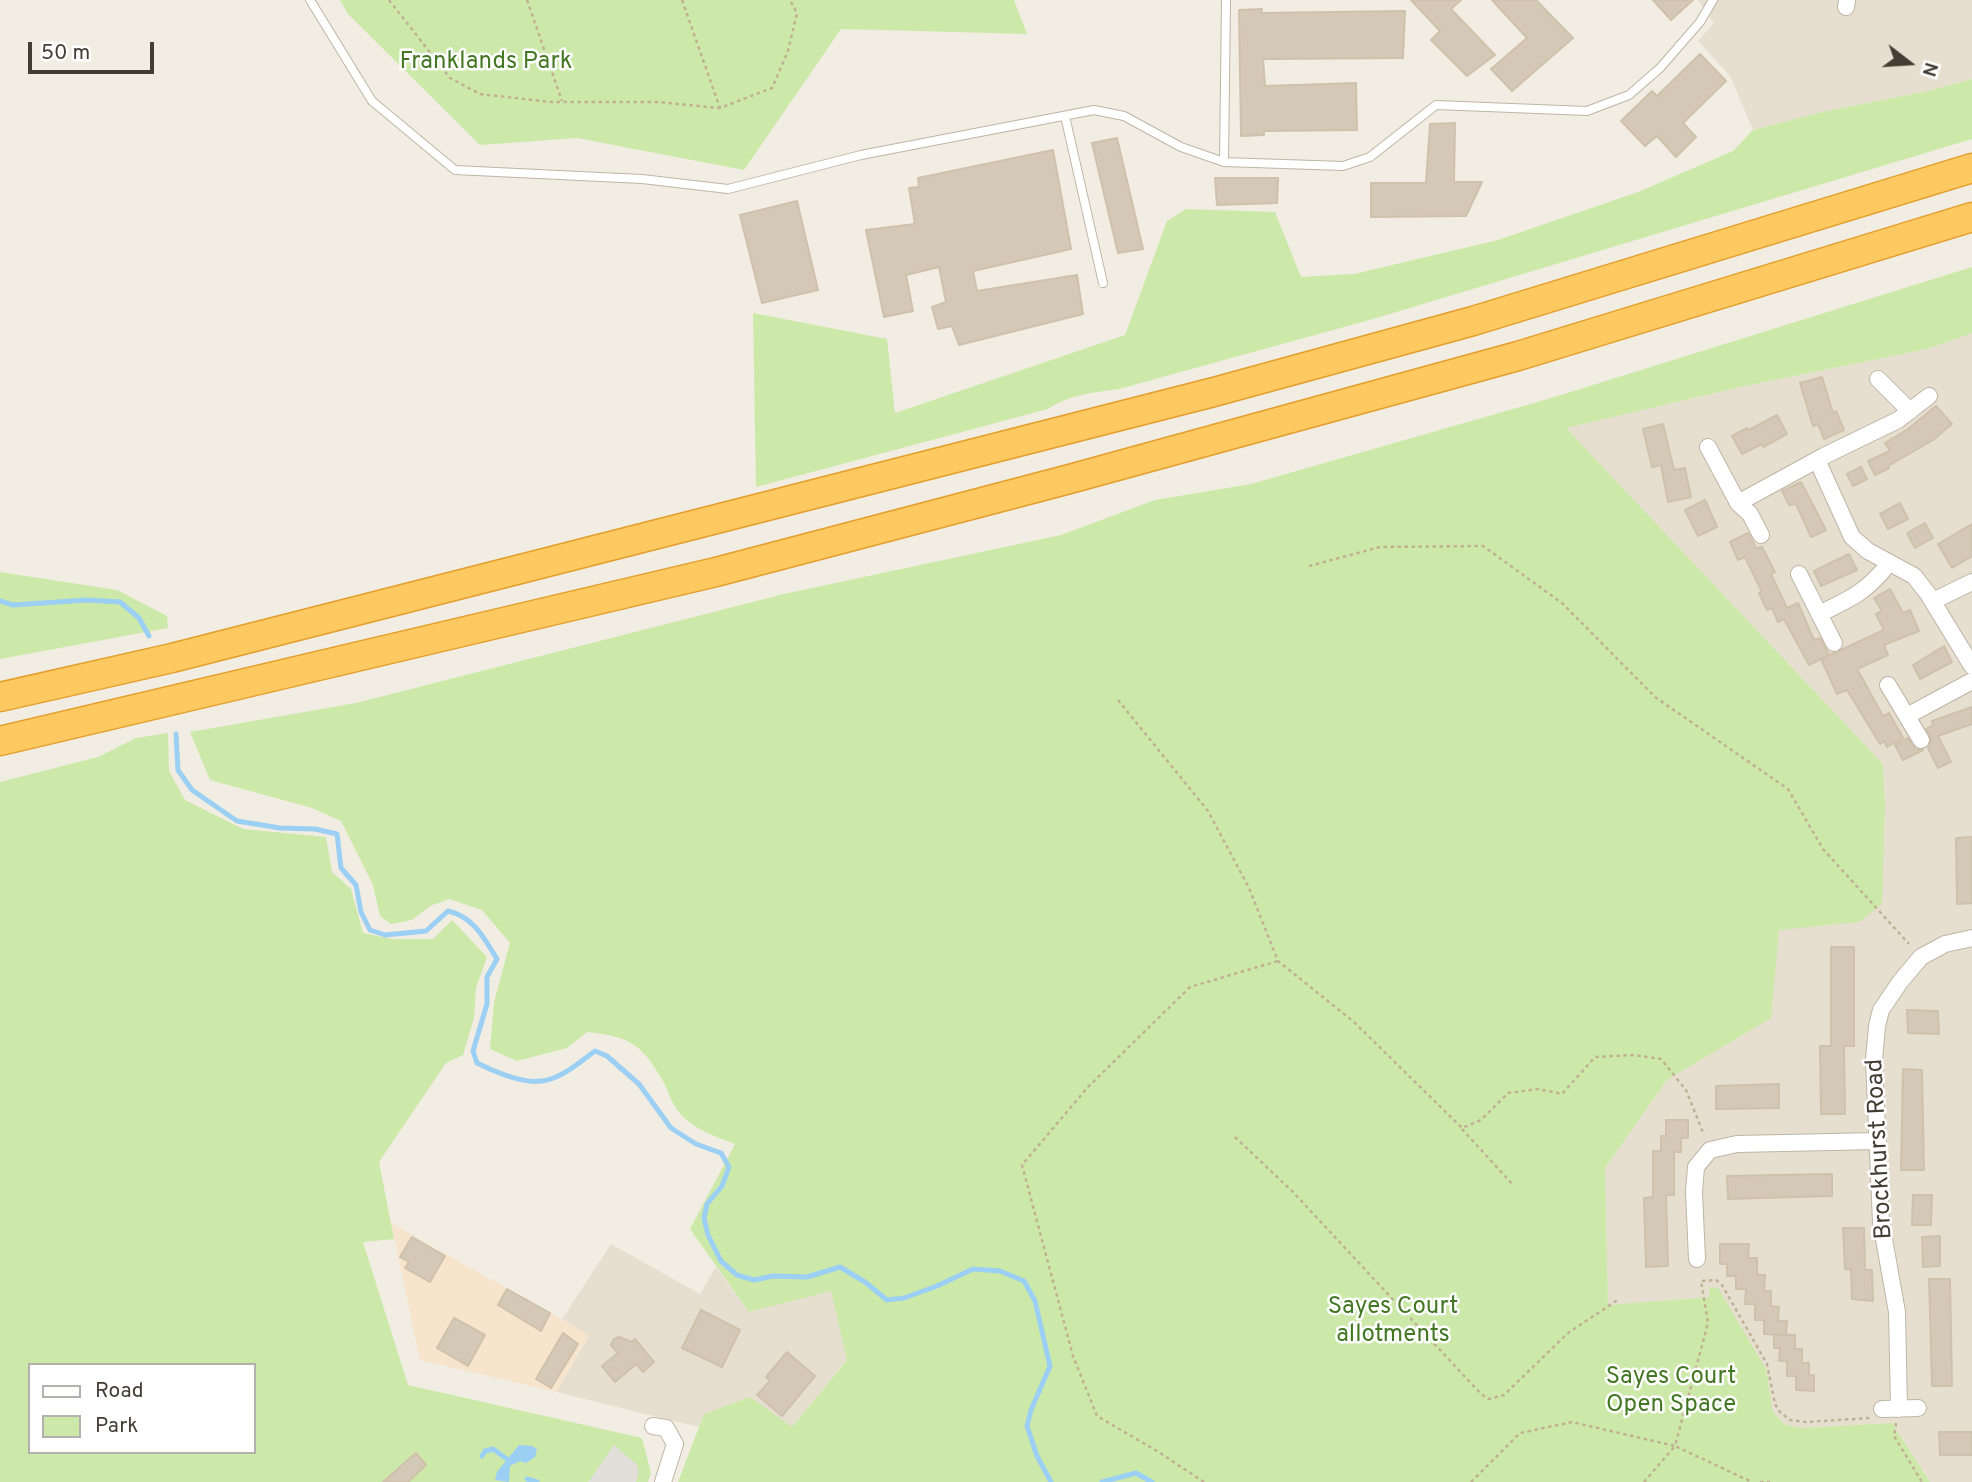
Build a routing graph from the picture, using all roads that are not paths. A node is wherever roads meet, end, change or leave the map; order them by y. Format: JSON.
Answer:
{"nodes":[{"id":1,"x":310,"y":0,"type":"edge"},
{"id":2,"x":1226,"y":0,"type":"edge"},
{"id":3,"x":1713,"y":0,"type":"edge"},
{"id":4,"x":1065,"y":116,"type":"junction"},
{"id":5,"x":1224,"y":162,"type":"junction"},
{"id":6,"x":1972,"y":168,"type":"edge"},
{"id":7,"x":1972,"y":217,"type":"edge"},
{"id":8,"x":1103,"y":283,"type":"dead end"},
{"id":9,"x":1878,"y":379,"type":"dead end"},
{"id":10,"x":1928,"y":396,"type":"dead end"},
{"id":11,"x":1910,"y":411,"type":"junction"},
{"id":12,"x":1708,"y":447,"type":"dead end"},
{"id":13,"x":1817,"y":460,"type":"junction"},
{"id":14,"x":1738,"y":503,"type":"junction"},
{"id":15,"x":1761,"y":535,"type":"dead end"},
{"id":16,"x":1888,"y":564,"type":"junction"},
{"id":17,"x":1799,"y":574,"type":"dead end"},
{"id":18,"x":1972,"y":582,"type":"edge"},
{"id":19,"x":1933,"y":601,"type":"junction"},
{"id":20,"x":1819,"y":614,"type":"junction"},
{"id":21,"x":1834,"y":643,"type":"dead end"},
{"id":22,"x":1972,"y":666,"type":"edge"},
{"id":23,"x":1972,"y":681,"type":"edge"},
{"id":24,"x":1888,"y":685,"type":"dead end"},
{"id":25,"x":0,"y":696,"type":"edge"},
{"id":26,"x":1907,"y":716,"type":"junction"},
{"id":27,"x":1921,"y":740,"type":"dead end"},
{"id":28,"x":0,"y":741,"type":"edge"},
{"id":29,"x":1972,"y":938,"type":"edge"},
{"id":30,"x":1878,"y":1140,"type":"junction"},
{"id":31,"x":1697,"y":1259,"type":"dead end"},
{"id":32,"x":1918,"y":1408,"type":"dead end"},
{"id":33,"x":653,"y":1426,"type":"dead end"},
{"id":34,"x":663,"y":1482,"type":"edge"}],
"edges":[{"from":1,"to":4,"type":"lane"},
{"from":2,"to":5,"type":"lane"},
{"from":3,"to":5,"type":"lane"},
{"from":4,"to":5,"type":"lane"},
{"from":4,"to":8,"type":"lane"},
{"from":6,"to":25,"type":"highway"},
{"from":7,"to":28,"type":"highway"},
{"from":9,"to":11,"type":"street"},
{"from":10,"to":11,"type":"street"},
{"from":11,"to":13,"type":"street"},
{"from":12,"to":14,"type":"street"},
{"from":13,"to":14,"type":"street"},
{"from":13,"to":16,"type":"street"},
{"from":14,"to":15,"type":"street"},
{"from":16,"to":19,"type":"street"},
{"from":16,"to":20,"type":"street"},
{"from":17,"to":20,"type":"street"},
{"from":18,"to":19,"type":"street"},
{"from":19,"to":22,"type":"street"},
{"from":20,"to":21,"type":"street"},
{"from":23,"to":26,"type":"street"},
{"from":24,"to":26,"type":"street"},
{"from":26,"to":27,"type":"street"},
{"from":29,"to":30,"type":"street","name":"Brockhurst Road"},
{"from":30,"to":31,"type":"street"},
{"from":30,"to":32,"type":"street","name":"Brockhurst Road"},
{"from":33,"to":34,"type":"street"}]}
